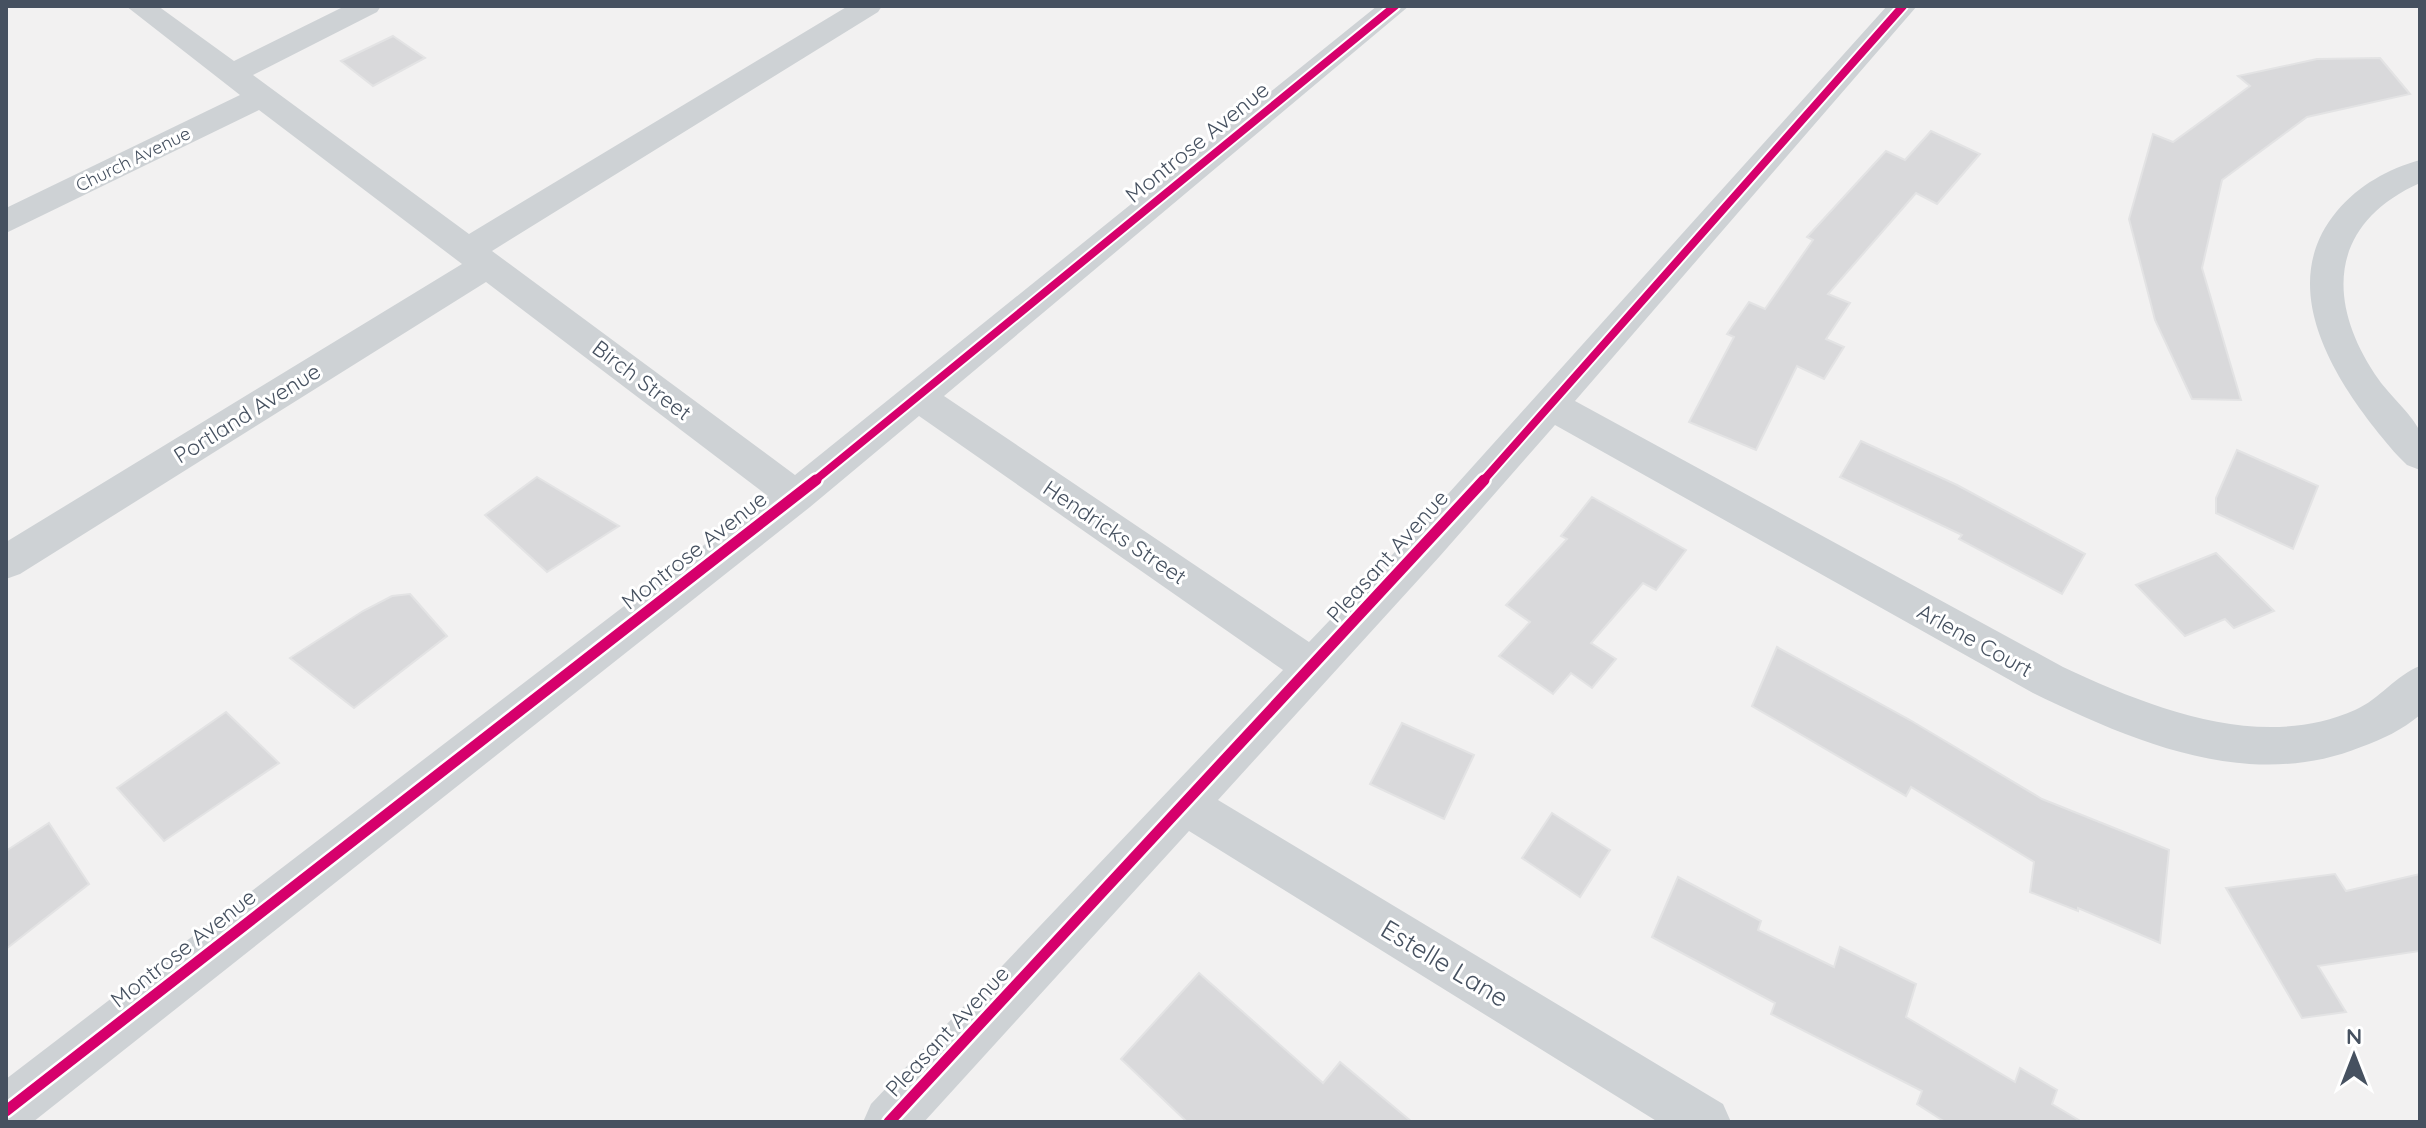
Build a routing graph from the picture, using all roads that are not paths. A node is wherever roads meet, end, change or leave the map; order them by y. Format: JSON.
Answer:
{"nodes":[{"id":1,"x":140,"y":6,"type":"edge"},
{"id":2,"x":367,"y":6,"type":"edge"},
{"id":3,"x":868,"y":6,"type":"edge"},
{"id":4,"x":1395,"y":6,"type":"edge"},
{"id":5,"x":1903,"y":6,"type":"edge"},
{"id":6,"x":232,"y":74,"type":"junction"},
{"id":7,"x":261,"y":97,"type":"junction"},
{"id":8,"x":2420,"y":171,"type":"edge"},
{"id":9,"x":6,"y":222,"type":"edge"},
{"id":10,"x":478,"y":258,"type":"junction"},
{"id":11,"x":918,"y":397,"type":"junction"},
{"id":12,"x":1550,"y":405,"type":"junction"},
{"id":13,"x":2420,"y":455,"type":"edge"},
{"id":14,"x":796,"y":496,"type":"junction"},
{"id":15,"x":6,"y":562,"type":"edge"},
{"id":16,"x":1312,"y":667,"type":"junction"},
{"id":17,"x":2420,"y":685,"type":"edge"},
{"id":18,"x":1185,"y":804,"type":"junction"},
{"id":19,"x":6,"y":1111,"type":"edge"},
{"id":20,"x":889,"y":1122,"type":"edge"},
{"id":21,"x":1705,"y":1122,"type":"edge"}],
"edges":[{"from":1,"to":6,"type":"street"},
{"from":2,"to":6,"type":"street"},
{"from":3,"to":10,"type":"street","name":"Portland Avenue"},
{"from":4,"to":11,"type":"street","name":"Montrose Avenue"},
{"from":5,"to":12,"type":"street","name":"Pleasant Avenue"},
{"from":6,"to":7,"type":"street","name":"Birch Street"},
{"from":7,"to":9,"type":"street","name":"Church Avenue"},
{"from":7,"to":10,"type":"street","name":"Birch Street"},
{"from":8,"to":13,"type":"street"},
{"from":10,"to":14,"type":"street","name":"Birch Street"},
{"from":10,"to":15,"type":"street","name":"Portland Avenue"},
{"from":11,"to":14,"type":"street","name":"Montrose Avenue"},
{"from":11,"to":16,"type":"street","name":"Hendricks Street"},
{"from":12,"to":16,"type":"street","name":"Pleasant Avenue"},
{"from":12,"to":17,"type":"street","name":"Arlene Court"},
{"from":14,"to":19,"type":"street","name":"Montrose Avenue"},
{"from":16,"to":18,"type":"street","name":"Pleasant Avenue"},
{"from":18,"to":20,"type":"street","name":"Pleasant Avenue"},
{"from":18,"to":21,"type":"street","name":"Estelle Lane"}]}
